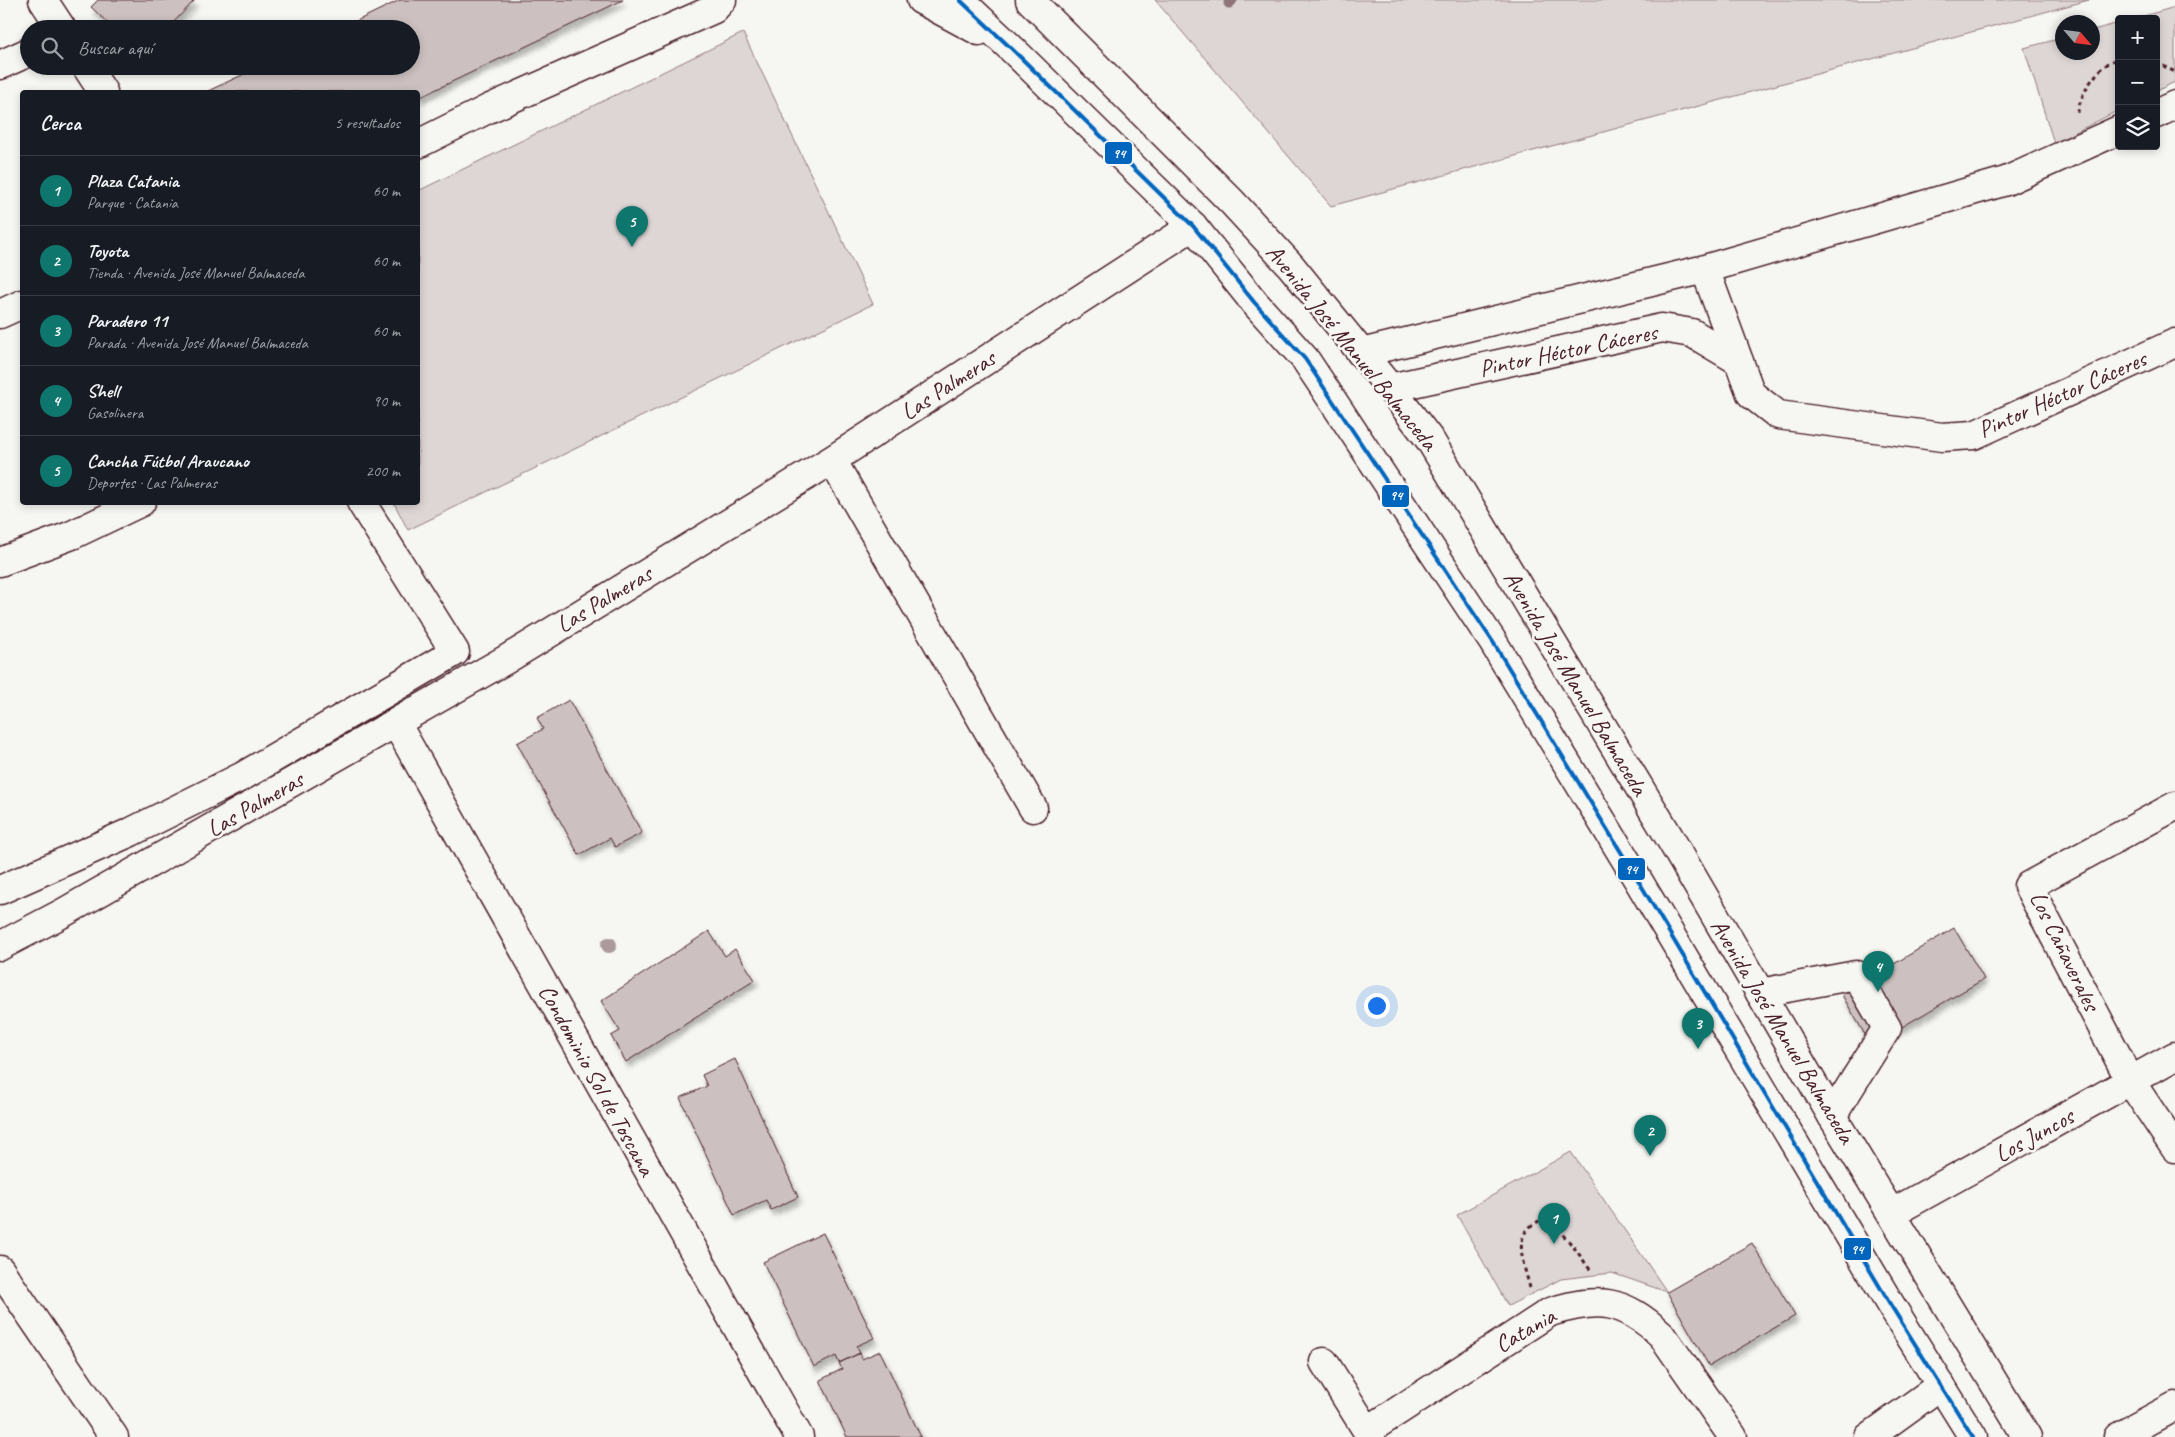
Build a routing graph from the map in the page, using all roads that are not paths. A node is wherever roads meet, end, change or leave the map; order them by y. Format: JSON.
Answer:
{"nodes":[{"id":1,"x":43,"y":0,"type":"edge"},
{"id":2,"x":722,"y":0,"type":"edge"},
{"id":3,"x":921,"y":0,"type":"edge"},
{"id":4,"x":960,"y":0,"type":"edge"},
{"id":5,"x":1030,"y":0,"type":"edge"},
{"id":6,"x":1038,"y":0,"type":"edge"},
{"id":7,"x":56,"y":20,"type":"edge"},
{"id":8,"x":1054,"y":23,"type":"junction"},
{"id":9,"x":1013,"y":50,"type":"junction"},
{"id":10,"x":20,"y":56,"type":"edge"},
{"id":11,"x":0,"y":65,"type":"edge"},
{"id":12,"x":92,"y":75,"type":"edge"},
{"id":13,"x":102,"y":90,"type":"edge"},
{"id":14,"x":2175,"y":105,"type":"edge"},
{"id":15,"x":2160,"y":112,"type":"edge"},
{"id":16,"x":2115,"y":132,"type":"edge"},
{"id":17,"x":420,"y":143,"type":"edge"},
{"id":18,"x":1193,"y":226,"type":"junction"},
{"id":19,"x":1705,"y":269,"type":"junction"},
{"id":20,"x":20,"y":305,"type":"edge"},
{"id":21,"x":0,"y":314,"type":"edge"},
{"id":22,"x":2175,"y":343,"type":"edge"},
{"id":23,"x":1361,"y":353,"type":"junction"},
{"id":24,"x":1739,"y":361,"type":"junction"},
{"id":25,"x":1390,"y":388,"type":"junction"},
{"id":26,"x":832,"y":460,"type":"junction"},
{"id":27,"x":135,"y":505,"type":"edge"},
{"id":28,"x":364,"y":505,"type":"edge"},
{"id":29,"x":0,"y":562,"type":"edge"},
{"id":30,"x":396,"y":723,"type":"junction"},
{"id":31,"x":2175,"y":806,"type":"edge"},
{"id":32,"x":1033,"y":808,"type":"dead end"},
{"id":33,"x":0,"y":890,"type":"edge"},
{"id":34,"x":0,"y":946,"type":"edge"},
{"id":35,"x":1760,"y":993,"type":"junction"},
{"id":36,"x":2175,"y":1056,"type":"edge"},
{"id":37,"x":2130,"y":1082,"type":"junction"},
{"id":38,"x":1832,"y":1116,"type":"junction"},
{"id":39,"x":2175,"y":1148,"type":"edge"},
{"id":40,"x":1892,"y":1213,"type":"junction"},
{"id":41,"x":0,"y":1270,"type":"edge"},
{"id":42,"x":1324,"y":1362,"type":"dead end"},
{"id":43,"x":1941,"y":1385,"type":"junction"},
{"id":44,"x":2175,"y":1406,"type":"edge"},
{"id":45,"x":1369,"y":1434,"type":"edge"},
{"id":46,"x":114,"y":1437,"type":"edge"},
{"id":47,"x":799,"y":1437,"type":"edge"},
{"id":48,"x":1733,"y":1437,"type":"edge"},
{"id":49,"x":1869,"y":1437,"type":"edge"},
{"id":50,"x":1973,"y":1437,"type":"edge"},
{"id":51,"x":2027,"y":1437,"type":"edge"},
{"id":52,"x":2118,"y":1437,"type":"edge"}],
"edges":[{"from":1,"to":7,"type":"street"},
{"from":2,"to":17,"type":"street"},
{"from":3,"to":9,"type":"street"},
{"from":4,"to":9,"type":"street","name":"Avenida José Manuel Balmaceda"},
{"from":5,"to":8,"type":"street","name":"Avenida José Manuel Balmaceda"},
{"from":6,"to":8,"type":"street"},
{"from":8,"to":23,"type":"street","name":"Avenida José Manuel Balmaceda"},
{"from":9,"to":18,"type":"street","name":"Avenida José Manuel Balmaceda"},
{"from":10,"to":11,"type":"street"},
{"from":12,"to":13,"type":"street"},
{"from":14,"to":15,"type":"street"},
{"from":16,"to":19,"type":"street","name":"Pintor Héctor Cáceres"},
{"from":18,"to":26,"type":"street","name":"Las Palmeras"},
{"from":18,"to":43,"type":"street","name":"Avenida José Manuel Balmaceda"},
{"from":19,"to":23,"type":"street","name":"Pintor Héctor Cáceres"},
{"from":19,"to":24,"type":"street","name":"Pintor Héctor Cáceres"},
{"from":20,"to":21,"type":"street"},
{"from":22,"to":24,"type":"street","name":"Pintor Héctor Cáceres"},
{"from":23,"to":25,"type":"street","name":"Avenida José Manuel Balmaceda"},
{"from":24,"to":25,"type":"street","name":"Pintor Héctor Cáceres"},
{"from":25,"to":35,"type":"street","name":"Avenida José Manuel Balmaceda"},
{"from":26,"to":30,"type":"street","name":"Las Palmeras"},
{"from":26,"to":32,"type":"street"},
{"from":27,"to":29,"type":"street"},
{"from":28,"to":33,"type":"street","name":"Las Palmeras"},
{"from":30,"to":34,"type":"street","name":"Las Palmeras"},
{"from":30,"to":47,"type":"street","name":"Condominio Sol de Toscana"},
{"from":31,"to":37,"type":"street","name":"Los Cañaverales"},
{"from":35,"to":38,"type":"street","name":"Avenida José Manuel Balmaceda"},
{"from":35,"to":38,"type":"street"},
{"from":36,"to":37,"type":"street","name":"Los Juncos"},
{"from":37,"to":39,"type":"street"},
{"from":37,"to":40,"type":"street","name":"Los Juncos"},
{"from":38,"to":40,"type":"street","name":"Avenida José Manuel Balmaceda"},
{"from":40,"to":51,"type":"street","name":"Avenida José Manuel Balmaceda"},
{"from":41,"to":46,"type":"street"},
{"from":42,"to":45,"type":"street"},
{"from":43,"to":49,"type":"street"},
{"from":43,"to":50,"type":"street","name":"Avenida José Manuel Balmaceda"},
{"from":44,"to":52,"type":"street"},
{"from":45,"to":48,"type":"street","name":"Catania"}]}
